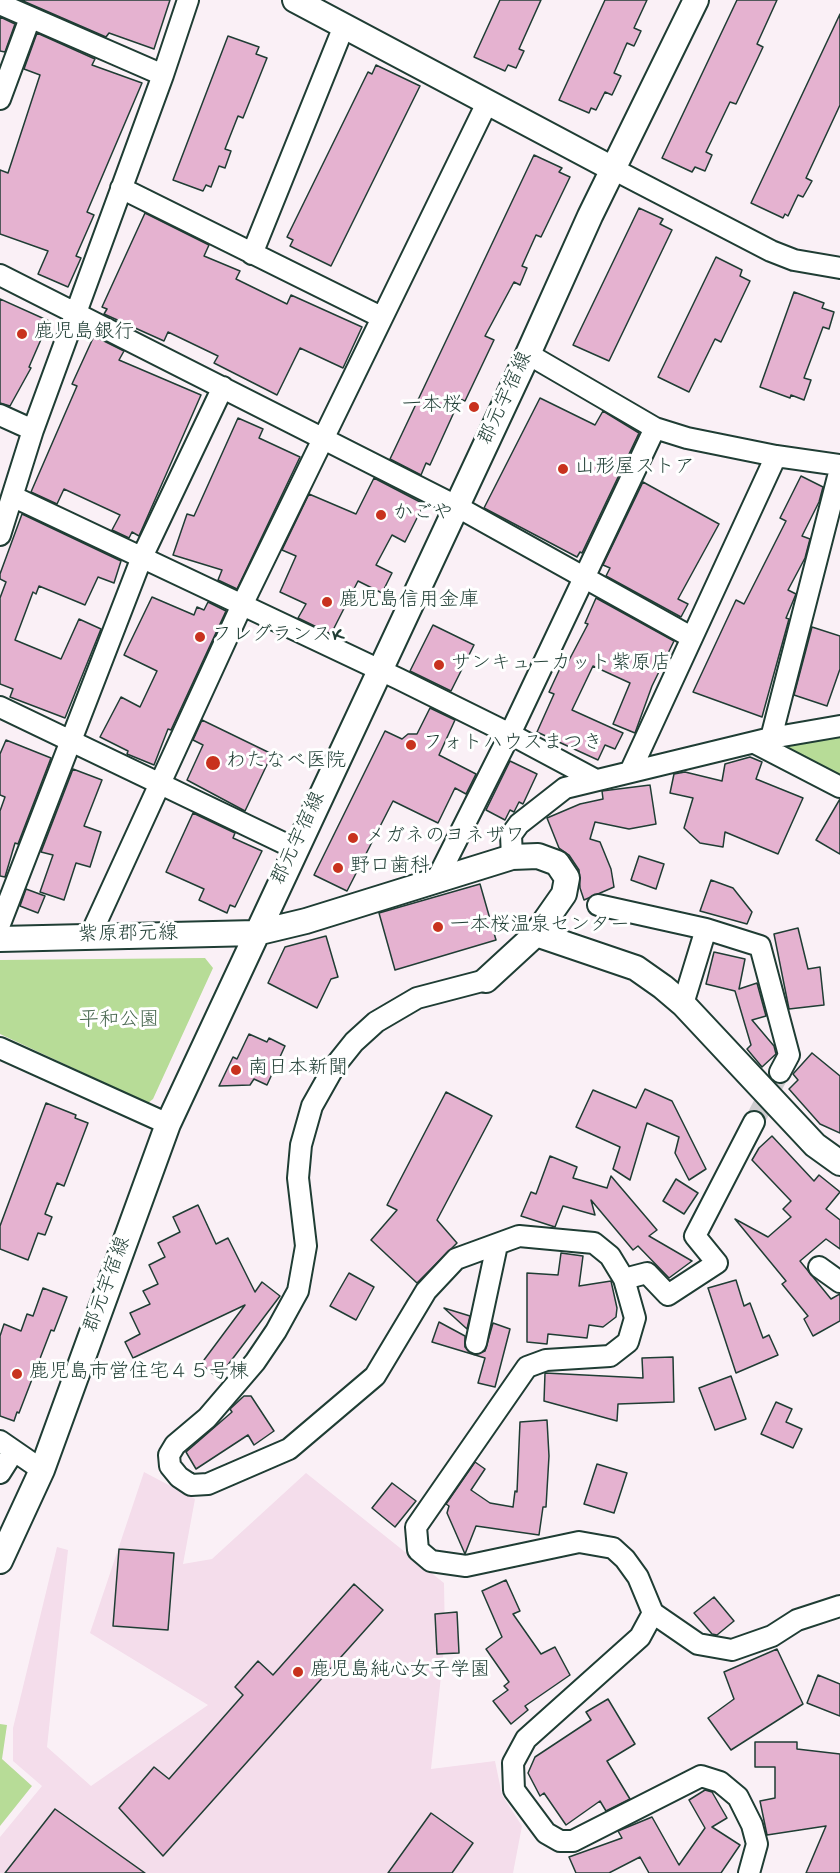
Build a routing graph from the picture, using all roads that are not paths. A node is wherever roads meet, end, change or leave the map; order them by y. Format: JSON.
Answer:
{"nodes":[{"id":1,"x":188,"y":0,"type":"edge"},
{"id":2,"x":295,"y":0,"type":"edge"},
{"id":3,"x":696,"y":0,"type":"edge"},
{"id":4,"x":0,"y":4,"type":"edge"},
{"id":5,"x":30,"y":18,"type":"junction"},
{"id":6,"x":344,"y":26,"type":"junction"},
{"id":7,"x":163,"y":75,"type":"junction"},
{"id":8,"x":0,"y":99,"type":"edge"},
{"id":9,"x":487,"y":103,"type":"junction"},
{"id":10,"x":612,"y":169,"type":"junction"},
{"id":11,"x":121,"y":188,"type":"junction"},
{"id":12,"x":252,"y":254,"type":"junction"},
{"id":13,"x":840,"y":268,"type":"edge"},
{"id":14,"x":0,"y":275,"type":"edge"},
{"id":15,"x":77,"y":314,"type":"junction"},
{"id":16,"x":381,"y":317,"type":"junction"},
{"id":17,"x":528,"y":354,"type":"junction"},
{"id":18,"x":223,"y":387,"type":"junction"},
{"id":19,"x":0,"y":415,"type":"edge"},
{"id":20,"x":655,"y":428,"type":"junction"},
{"id":21,"x":33,"y":430,"type":"junction"},
{"id":22,"x":322,"y":439,"type":"junction"},
{"id":23,"x":776,"y":456,"type":"junction"},
{"id":24,"x":840,"y":467,"type":"edge"},
{"id":25,"x":14,"y":497,"type":"junction"},
{"id":26,"x":456,"y":506,"type":"junction"},
{"id":27,"x":0,"y":535,"type":"edge"},
{"id":28,"x":142,"y":557,"type":"junction"},
{"id":29,"x":584,"y":576,"type":"junction"},
{"id":30,"x":242,"y":604,"type":"junction"},
{"id":31,"x":691,"y":637,"type":"junction"},
{"id":32,"x":380,"y":670,"type":"junction"},
{"id":33,"x":0,"y":707,"type":"edge"},
{"id":34,"x":840,"y":726,"type":"edge"},
{"id":35,"x":510,"y":734,"type":"junction"},
{"id":36,"x":763,"y":740,"type":"junction"},
{"id":37,"x":71,"y":741,"type":"junction"},
{"id":38,"x":630,"y":772,"type":"junction"},
{"id":39,"x":596,"y":780,"type":"junction"},
{"id":40,"x":159,"y":785,"type":"junction"},
{"id":41,"x":840,"y":787,"type":"edge"},
{"id":42,"x":296,"y":849,"type":"junction"},
{"id":43,"x":512,"y":857,"type":"junction"},
{"id":44,"x":436,"y":881,"type":"junction"},
{"id":45,"x":598,"y":905,"type":"dead end"},
{"id":46,"x":0,"y":924,"type":"edge"},
{"id":47,"x":706,"y":929,"type":"junction"},
{"id":48,"x":256,"y":933,"type":"junction"},
{"id":49,"x":536,"y":934,"type":"junction"},
{"id":50,"x":88,"y":938,"type":"junction"},
{"id":51,"x":0,"y":939,"type":"edge"},
{"id":52,"x":486,"y":980,"type":"joint"},
{"id":53,"x":683,"y":1004,"type":"junction"},
{"id":54,"x":0,"y":1048,"type":"edge"},
{"id":55,"x":780,"y":1072,"type":"tunnel mouth"},
{"id":56,"x":754,"y":1122,"type":"tunnel mouth"},
{"id":57,"x":168,"y":1124,"type":"junction"},
{"id":58,"x":840,"y":1162,"type":"edge"},
{"id":59,"x":497,"y":1245,"type":"junction"},
{"id":60,"x":819,"y":1267,"type":"dead end"},
{"id":61,"x":624,"y":1278,"type":"junction"},
{"id":62,"x":840,"y":1282,"type":"edge"},
{"id":63,"x":476,"y":1343,"type":"dead end"},
{"id":64,"x":7,"y":1446,"type":"edge"},
{"id":65,"x":42,"y":1470,"type":"junction"},
{"id":66,"x":0,"y":1473,"type":"edge"},
{"id":67,"x":0,"y":1561,"type":"edge"},
{"id":68,"x":840,"y":1606,"type":"edge"},
{"id":69,"x":654,"y":1613,"type":"junction"},
{"id":70,"x":749,"y":1873,"type":"edge"}],
"edges":[{"from":1,"to":7,"type":"street"},
{"from":2,"to":6,"type":"street"},
{"from":3,"to":10,"type":"street","name":"郡元宇宿線"},
{"from":4,"to":5,"type":"street"},
{"from":5,"to":7,"type":"street"},
{"from":5,"to":8,"type":"street"},
{"from":6,"to":9,"type":"street"},
{"from":6,"to":12,"type":"street"},
{"from":7,"to":11,"type":"street"},
{"from":9,"to":10,"type":"street"},
{"from":9,"to":16,"type":"street"},
{"from":10,"to":13,"type":"street"},
{"from":10,"to":17,"type":"street","name":"郡元宇宿線"},
{"from":11,"to":12,"type":"street"},
{"from":11,"to":15,"type":"street"},
{"from":12,"to":16,"type":"street"},
{"from":14,"to":15,"type":"street"},
{"from":15,"to":18,"type":"street"},
{"from":15,"to":21,"type":"street"},
{"from":16,"to":22,"type":"street"},
{"from":17,"to":20,"type":"street"},
{"from":17,"to":26,"type":"street","name":"郡元宇宿線"},
{"from":18,"to":22,"type":"street"},
{"from":18,"to":28,"type":"street"},
{"from":19,"to":21,"type":"street"},
{"from":20,"to":23,"type":"street"},
{"from":20,"to":29,"type":"street"},
{"from":21,"to":25,"type":"street"},
{"from":22,"to":26,"type":"street"},
{"from":22,"to":30,"type":"street"},
{"from":23,"to":24,"type":"street"},
{"from":23,"to":31,"type":"street"},
{"from":24,"to":36,"type":"street"},
{"from":25,"to":27,"type":"street"},
{"from":25,"to":28,"type":"street"},
{"from":26,"to":29,"type":"street"},
{"from":26,"to":32,"type":"street","name":"郡元宇宿線"},
{"from":28,"to":30,"type":"street"},
{"from":28,"to":37,"type":"street"},
{"from":29,"to":31,"type":"street"},
{"from":29,"to":35,"type":"street"},
{"from":30,"to":32,"type":"street"},
{"from":30,"to":40,"type":"street"},
{"from":31,"to":38,"type":"street"},
{"from":32,"to":35,"type":"street"},
{"from":32,"to":42,"type":"street","name":"郡元宇宿線"},
{"from":33,"to":37,"type":"street"},
{"from":34,"to":36,"type":"street"},
{"from":35,"to":39,"type":"street"},
{"from":35,"to":44,"type":"street"},
{"from":36,"to":38,"type":"street"},
{"from":36,"to":41,"type":"street"},
{"from":37,"to":40,"type":"street"},
{"from":37,"to":46,"type":"street"},
{"from":38,"to":39,"type":"street"},
{"from":39,"to":43,"type":"street"},
{"from":40,"to":42,"type":"street"},
{"from":40,"to":50,"type":"street"},
{"from":42,"to":48,"type":"street","name":"郡元宇宿線"},
{"from":43,"to":44,"type":"street","name":"紫原郡元線"},
{"from":43,"to":49,"type":"street","name":"紫原郡元線"},
{"from":44,"to":48,"type":"street","name":"紫原郡元線"},
{"from":45,"to":47,"type":"street"},
{"from":47,"to":53,"type":"street"},
{"from":47,"to":55,"type":"street"},
{"from":48,"to":50,"type":"street","name":"紫原郡元線"},
{"from":48,"to":57,"type":"street","name":"郡元宇宿線"},
{"from":49,"to":52,"type":"street","name":"紫原郡元線"},
{"from":49,"to":53,"type":"street"},
{"from":50,"to":51,"type":"street","name":"紫原郡元線"},
{"from":52,"to":59,"type":"street"},
{"from":53,"to":58,"type":"street"},
{"from":54,"to":57,"type":"street"},
{"from":56,"to":61,"type":"street"},
{"from":57,"to":65,"type":"street","name":"郡元宇宿線"},
{"from":59,"to":61,"type":"street"},
{"from":59,"to":63,"type":"street"},
{"from":60,"to":62,"type":"street"},
{"from":61,"to":69,"type":"street"},
{"from":64,"to":65,"type":"street"},
{"from":64,"to":66,"type":"street"},
{"from":65,"to":67,"type":"street","name":"郡元宇宿線"},
{"from":68,"to":69,"type":"street"},
{"from":69,"to":70,"type":"street"}]}
